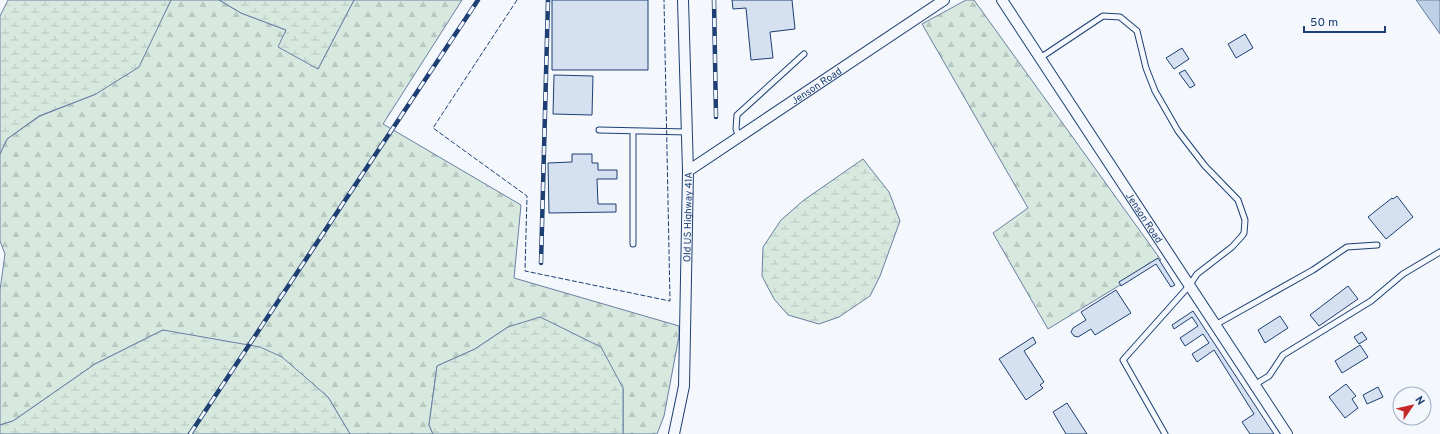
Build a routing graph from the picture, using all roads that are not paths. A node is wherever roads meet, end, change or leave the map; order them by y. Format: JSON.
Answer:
{"nodes":[{"id":1,"x":683,"y":0,"type":"edge"},
{"id":2,"x":944,"y":0,"type":"edge"},
{"id":3,"x":1002,"y":0,"type":"edge"},
{"id":4,"x":804,"y":54,"type":"dead end"},
{"id":5,"x":1040,"y":58,"type":"junction"},
{"id":6,"x":599,"y":130,"type":"dead end"},
{"id":7,"x":632,"y":131,"type":"junction"},
{"id":8,"x":686,"y":132,"type":"junction"},
{"id":9,"x":739,"y":137,"type":"junction"},
{"id":10,"x":688,"y":171,"type":"junction"},
{"id":11,"x":633,"y":244,"type":"dead end"},
{"id":12,"x":1377,"y":245,"type":"dead end"},
{"id":13,"x":1440,"y":252,"type":"edge"},
{"id":14,"x":1189,"y":286,"type":"junction"},
{"id":15,"x":1215,"y":325,"type":"junction"},
{"id":16,"x":1254,"y":385,"type":"junction"},
{"id":17,"x":674,"y":434,"type":"edge"},
{"id":18,"x":1165,"y":434,"type":"edge"},
{"id":19,"x":1287,"y":434,"type":"edge"}],
"edges":[{"from":1,"to":8,"type":"street","name":"Old US Highway 41A"},
{"from":2,"to":9,"type":"street","name":"Jenson Road"},
{"from":3,"to":5,"type":"street","name":"Jenson Road"},
{"from":4,"to":9,"type":"lane"},
{"from":5,"to":14,"type":"street","name":"Jenson Road"},
{"from":5,"to":14,"type":"lane"},
{"from":6,"to":7,"type":"lane"},
{"from":7,"to":8,"type":"lane"},
{"from":7,"to":11,"type":"lane"},
{"from":8,"to":10,"type":"street","name":"Old US Highway 41A"},
{"from":9,"to":10,"type":"street","name":"Jenson Road"},
{"from":10,"to":17,"type":"street","name":"Old US Highway 41A"},
{"from":12,"to":15,"type":"lane"},
{"from":13,"to":16,"type":"lane"},
{"from":14,"to":15,"type":"street","name":"Jenson Road"},
{"from":14,"to":18,"type":"lane"},
{"from":15,"to":16,"type":"street","name":"Jenson Road"},
{"from":16,"to":19,"type":"street","name":"Jenson Road"}]}
